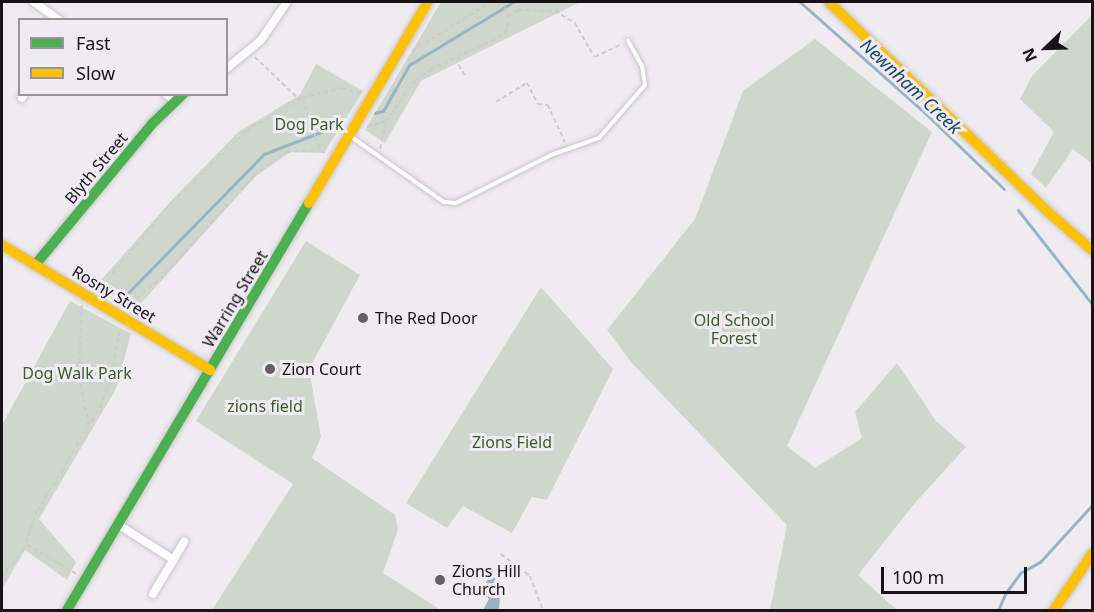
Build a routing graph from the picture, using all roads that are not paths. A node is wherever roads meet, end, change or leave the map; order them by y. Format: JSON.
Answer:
{"nodes":[{"id":1,"x":34,"y":2,"type":"edge"},
{"id":2,"x":287,"y":2,"type":"edge"},
{"id":3,"x":428,"y":2,"type":"edge"},
{"id":4,"x":829,"y":2,"type":"edge"},
{"id":5,"x":55,"y":18,"type":"edge"},
{"id":6,"x":628,"y":41,"type":"road end"},
{"id":7,"x":228,"y":68,"type":"edge"},
{"id":8,"x":174,"y":96,"type":"edge"},
{"id":9,"x":352,"y":132,"type":"junction"},
{"id":10,"x":2,"y":245,"type":"edge"},
{"id":11,"x":1092,"y":250,"type":"edge"},
{"id":12,"x":35,"y":265,"type":"junction"},
{"id":13,"x":210,"y":370,"type":"junction"},
{"id":14,"x":118,"y":525,"type":"junction"},
{"id":15,"x":184,"y":542,"type":"dead end"},
{"id":16,"x":1092,"y":554,"type":"edge"},
{"id":17,"x":174,"y":560,"type":"junction"},
{"id":18,"x":153,"y":594,"type":"dead end"},
{"id":19,"x":67,"y":610,"type":"edge"},
{"id":20,"x":1054,"y":610,"type":"edge"}],
"edges":[{"from":1,"to":5,"type":"street"},
{"from":2,"to":7,"type":"street"},
{"from":3,"to":9,"type":"street","name":"Warring Street"},
{"from":4,"to":11,"type":"street"},
{"from":6,"to":9,"type":"lane"},
{"from":8,"to":12,"type":"street","name":"Blyth Street"},
{"from":9,"to":13,"type":"street","name":"Warring Street"},
{"from":10,"to":12,"type":"street","name":"Rosny Street"},
{"from":12,"to":13,"type":"street","name":"Rosny Street"},
{"from":13,"to":14,"type":"street","name":"Warring Street"},
{"from":14,"to":17,"type":"street"},
{"from":14,"to":19,"type":"street","name":"Warring Street"},
{"from":15,"to":17,"type":"street"},
{"from":16,"to":20,"type":"street"},
{"from":17,"to":18,"type":"street"}]}
